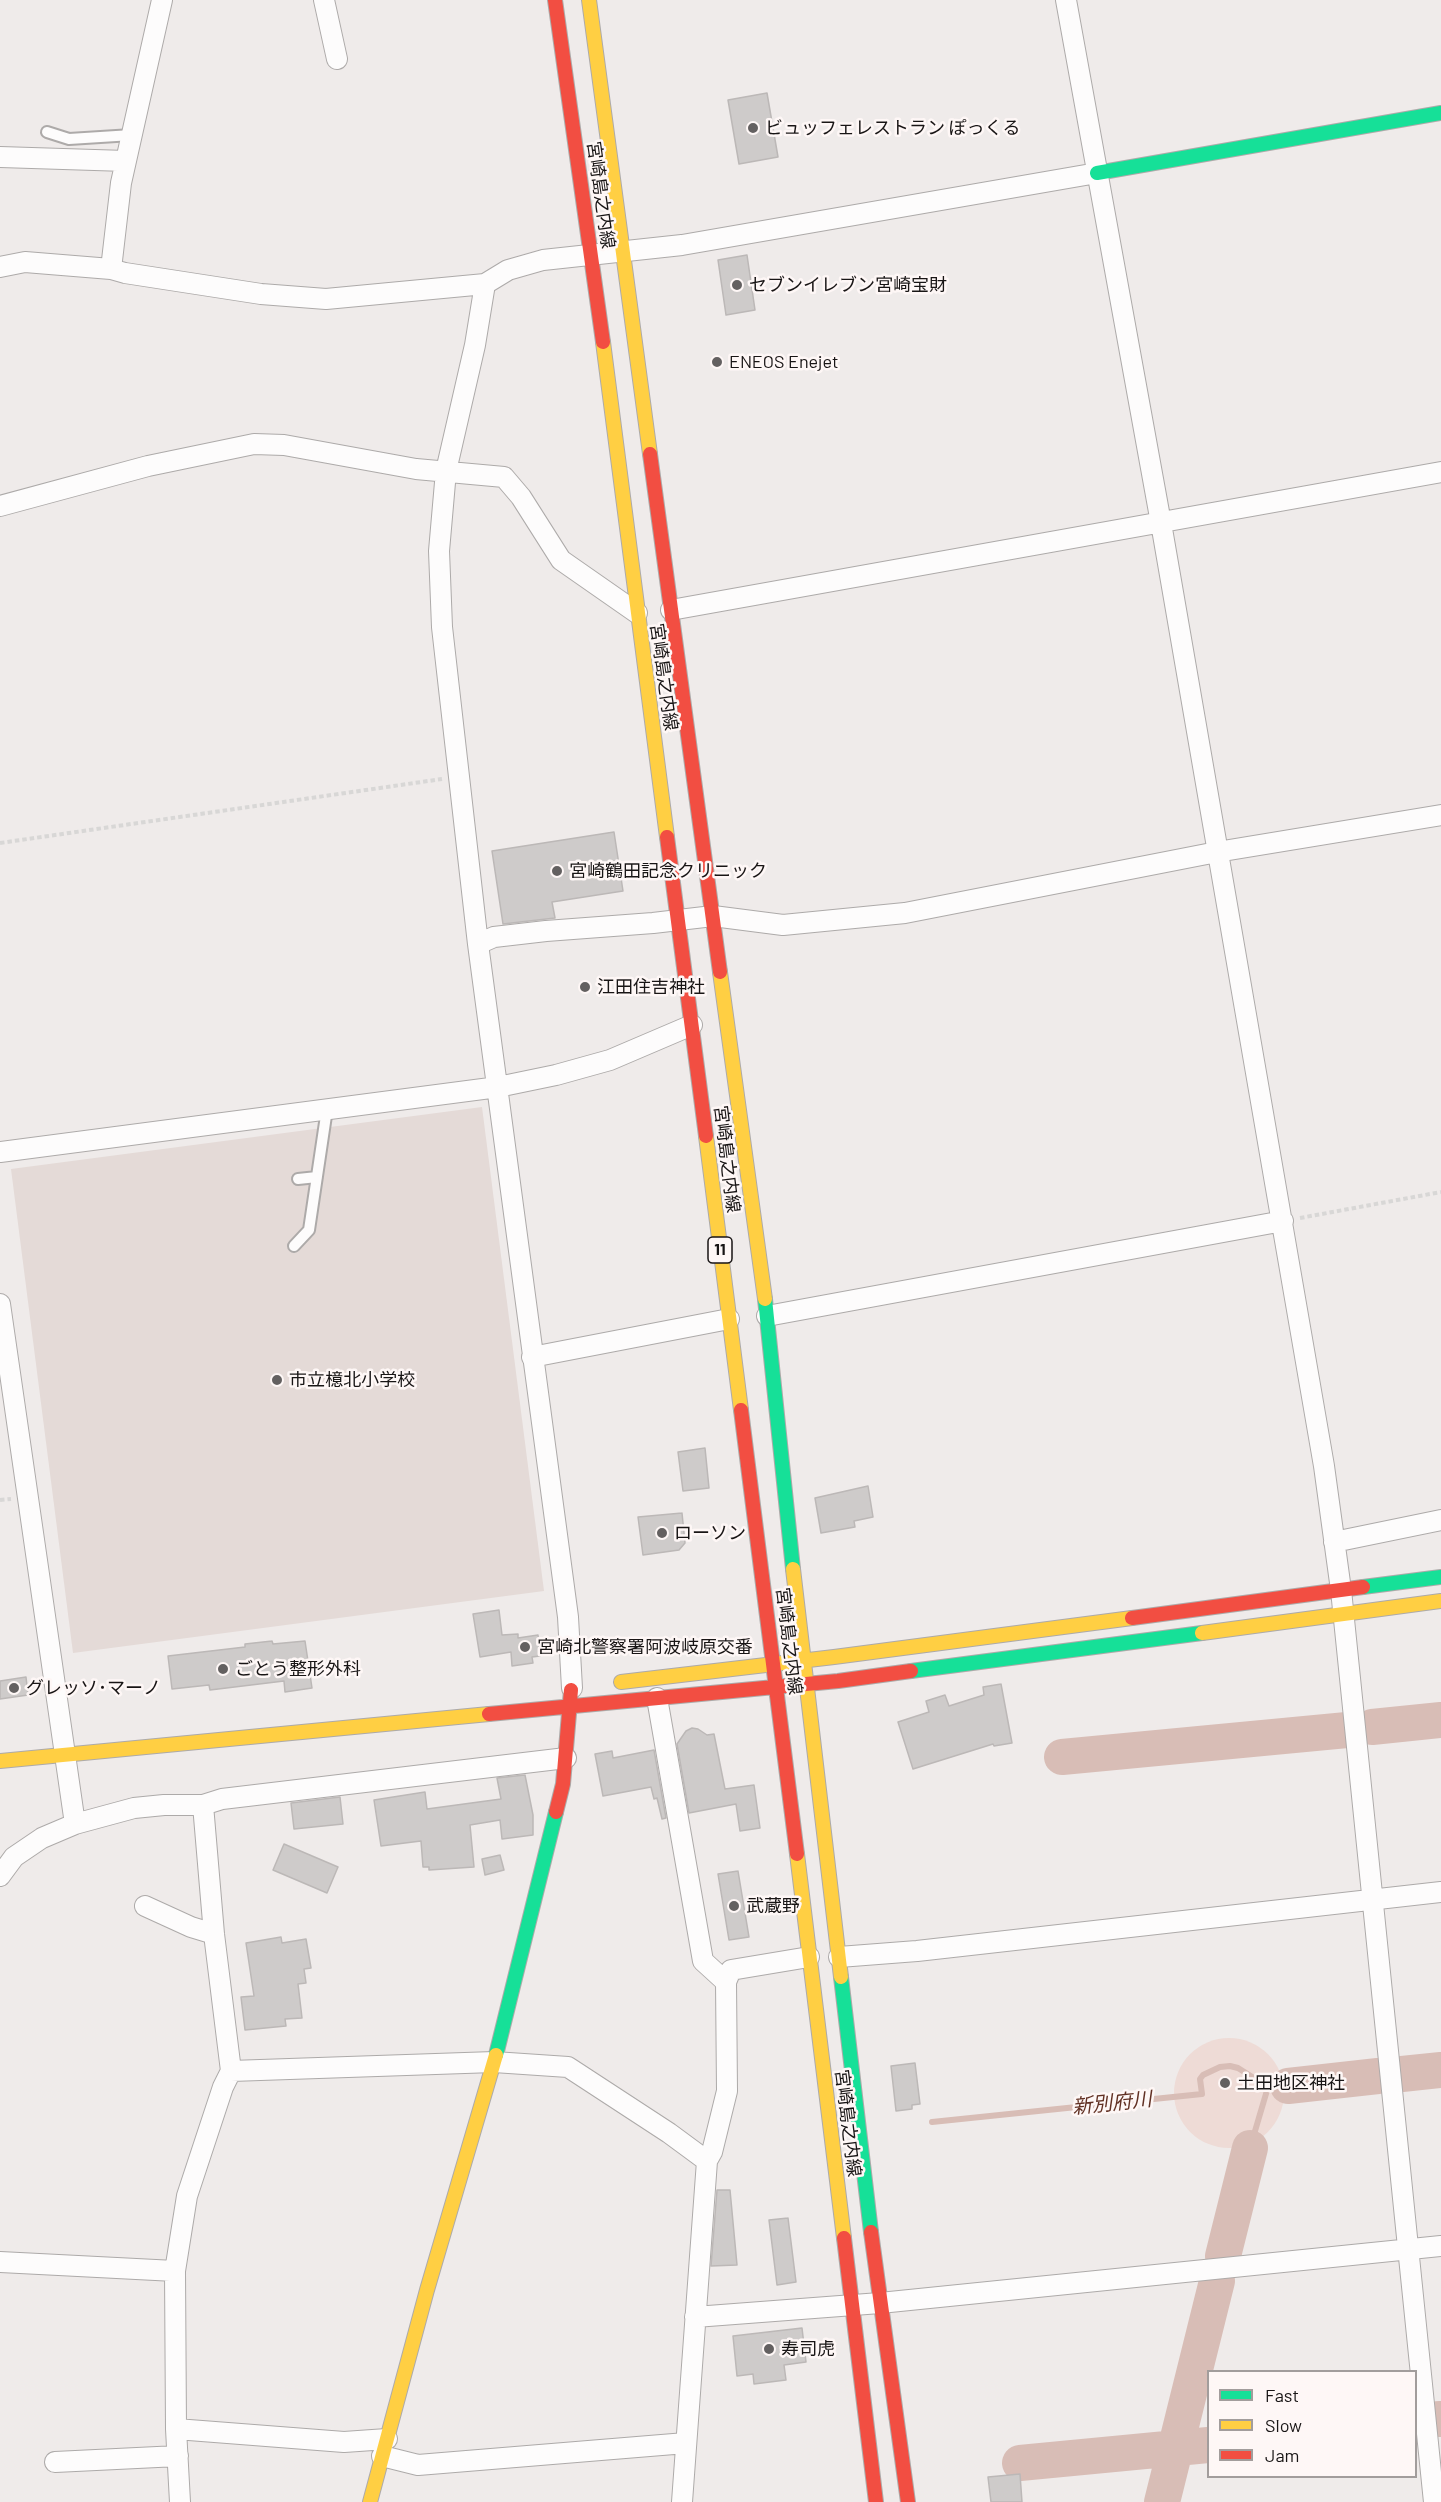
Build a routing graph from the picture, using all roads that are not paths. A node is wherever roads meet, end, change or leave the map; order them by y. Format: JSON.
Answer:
{"nodes":[{"id":1,"x":162,"y":0,"type":"edge"},
{"id":2,"x":324,"y":0,"type":"edge"},
{"id":3,"x":555,"y":0,"type":"edge"},
{"id":4,"x":589,"y":0,"type":"edge"},
{"id":5,"x":1066,"y":0,"type":"edge"},
{"id":6,"x":337,"y":58,"type":"dead end"},
{"id":7,"x":1441,"y":113,"type":"edge"},
{"id":8,"x":47,"y":132,"type":"dead end"},
{"id":9,"x":132,"y":135,"type":"junction"},
{"id":10,"x":0,"y":157,"type":"edge"},
{"id":11,"x":126,"y":161,"type":"junction"},
{"id":12,"x":1097,"y":173,"type":"junction"},
{"id":13,"x":622,"y":252,"type":"junction"},
{"id":14,"x":592,"y":255,"type":"junction"},
{"id":15,"x":0,"y":267,"type":"edge"},
{"id":16,"x":111,"y":269,"type":"junction"},
{"id":17,"x":485,"y":284,"type":"junction"},
{"id":18,"x":446,"y":471,"type":"junction"},
{"id":19,"x":1441,"y":472,"type":"edge"},
{"id":20,"x":0,"y":506,"type":"edge"},
{"id":21,"x":1161,"y":523,"type":"junction"},
{"id":22,"x":671,"y":610,"type":"junction"},
{"id":23,"x":638,"y":613,"type":"junction"},
{"id":24,"x":1441,"y":814,"type":"edge"},
{"id":25,"x":1217,"y":852,"type":"junction"},
{"id":26,"x":714,"y":916,"type":"junction"},
{"id":27,"x":678,"y":919,"type":"junction"},
{"id":28,"x":478,"y":944,"type":"junction"},
{"id":29,"x":692,"y":1025,"type":"junction"},
{"id":30,"x":498,"y":1087,"type":"junction"},
{"id":31,"x":327,"y":1109,"type":"junction"},
{"id":32,"x":0,"y":1152,"type":"edge"},
{"id":33,"x":317,"y":1177,"type":"junction"},
{"id":34,"x":298,"y":1179,"type":"dead end"},
{"id":35,"x":1283,"y":1221,"type":"junction"},
{"id":36,"x":294,"y":1246,"type":"dead end"},
{"id":37,"x":0,"y":1304,"type":"edge"},
{"id":38,"x":767,"y":1316,"type":"junction"},
{"id":39,"x":729,"y":1319,"type":"junction"},
{"id":40,"x":532,"y":1357,"type":"junction"},
{"id":41,"x":1441,"y":1520,"type":"edge"},
{"id":42,"x":1334,"y":1542,"type":"junction"},
{"id":43,"x":1441,"y":1577,"type":"edge"},
{"id":44,"x":1341,"y":1590,"type":"junction"},
{"id":45,"x":1441,"y":1601,"type":"edge"},
{"id":46,"x":1343,"y":1614,"type":"junction"},
{"id":47,"x":802,"y":1660,"type":"junction"},
{"id":48,"x":774,"y":1664,"type":"junction"},
{"id":49,"x":612,"y":1683,"type":"dead end"},
{"id":50,"x":806,"y":1683,"type":"junction"},
{"id":51,"x":777,"y":1686,"type":"junction"},
{"id":52,"x":570,"y":1693,"type":"junction"},
{"id":53,"x":657,"y":1698,"type":"junction"},
{"id":54,"x":384,"y":1710,"type":"dead end"},
{"id":55,"x":66,"y":1754,"type":"junction"},
{"id":56,"x":566,"y":1758,"type":"junction"},
{"id":57,"x":0,"y":1761,"type":"edge"},
{"id":58,"x":203,"y":1805,"type":"junction"},
{"id":59,"x":75,"y":1824,"type":"junction"},
{"id":60,"x":0,"y":1876,"type":"edge"},
{"id":61,"x":1441,"y":1892,"type":"edge"},
{"id":62,"x":1374,"y":1898,"type":"junction"},
{"id":63,"x":145,"y":1906,"type":"dead end"},
{"id":64,"x":214,"y":1934,"type":"junction"},
{"id":65,"x":839,"y":1957,"type":"junction"},
{"id":66,"x":809,"y":1958,"type":"junction"},
{"id":67,"x":726,"y":1982,"type":"junction"},
{"id":68,"x":494,"y":2062,"type":"junction"},
{"id":69,"x":231,"y":2071,"type":"junction"},
{"id":70,"x":707,"y":2162,"type":"junction"},
{"id":71,"x":1441,"y":2246,"type":"edge"},
{"id":72,"x":1406,"y":2250,"type":"junction"},
{"id":73,"x":0,"y":2262,"type":"edge"},
{"id":74,"x":175,"y":2271,"type":"junction"},
{"id":75,"x":880,"y":2303,"type":"junction"},
{"id":76,"x":852,"y":2304,"type":"junction"},
{"id":77,"x":695,"y":2318,"type":"junction"},
{"id":78,"x":176,"y":2428,"type":"junction"},
{"id":79,"x":686,"y":2443,"type":"junction"},
{"id":80,"x":385,"y":2447,"type":"junction"},
{"id":81,"x":178,"y":2456,"type":"junction"},
{"id":82,"x":55,"y":2462,"type":"dead end"},
{"id":83,"x":180,"y":2502,"type":"edge"},
{"id":84,"x":370,"y":2502,"type":"edge"},
{"id":85,"x":682,"y":2502,"type":"edge"},
{"id":86,"x":876,"y":2502,"type":"edge"},
{"id":87,"x":908,"y":2502,"type":"edge"},
{"id":88,"x":1434,"y":2502,"type":"edge"}],
"edges":[{"from":1,"to":9,"type":"street"},
{"from":2,"to":6,"type":"street"},
{"from":3,"to":14,"type":"main road","name":"宮崎島之内線","number":"11"},
{"from":4,"to":13,"type":"main road","name":"宮崎島之内線","number":"11"},
{"from":5,"to":12,"type":"street"},
{"from":7,"to":12,"type":"main road"},
{"from":8,"to":9,"type":"lane"},
{"from":9,"to":11,"type":"street"},
{"from":10,"to":11,"type":"street"},
{"from":11,"to":16,"type":"street"},
{"from":12,"to":13,"type":"street"},
{"from":12,"to":21,"type":"street"},
{"from":13,"to":14,"type":"street"},
{"from":13,"to":22,"type":"main road","name":"宮崎島之内線","number":"11"},
{"from":14,"to":17,"type":"street"},
{"from":14,"to":23,"type":"main road","name":"宮崎島之内線","number":"11"},
{"from":15,"to":16,"type":"street"},
{"from":16,"to":17,"type":"street"},
{"from":17,"to":18,"type":"street"},
{"from":18,"to":20,"type":"street"},
{"from":18,"to":23,"type":"street"},
{"from":18,"to":28,"type":"street"},
{"from":19,"to":21,"type":"street"},
{"from":21,"to":22,"type":"street"},
{"from":21,"to":25,"type":"street"},
{"from":22,"to":26,"type":"main road","name":"宮崎島之内線","number":"11"},
{"from":23,"to":27,"type":"main road","name":"宮崎島之内線","number":"11"},
{"from":24,"to":25,"type":"street"},
{"from":25,"to":26,"type":"street"},
{"from":25,"to":35,"type":"street"},
{"from":26,"to":27,"type":"street"},
{"from":26,"to":38,"type":"main road","name":"宮崎島之内線","number":"11"},
{"from":27,"to":28,"type":"street"},
{"from":27,"to":29,"type":"main road","name":"宮崎島之内線","number":"11"},
{"from":28,"to":30,"type":"street"},
{"from":29,"to":30,"type":"street"},
{"from":29,"to":39,"type":"main road","name":"宮崎島之内線","number":"11"},
{"from":30,"to":31,"type":"street"},
{"from":30,"to":40,"type":"street"},
{"from":31,"to":32,"type":"street"},
{"from":31,"to":33,"type":"lane"},
{"from":33,"to":34,"type":"lane"},
{"from":33,"to":36,"type":"lane"},
{"from":35,"to":38,"type":"street"},
{"from":35,"to":42,"type":"street"},
{"from":37,"to":55,"type":"street"},
{"from":38,"to":47,"type":"main road","name":"宮崎島之内線","number":"11"},
{"from":39,"to":40,"type":"street"},
{"from":39,"to":48,"type":"main road","name":"宮崎島之内線","number":"11"},
{"from":40,"to":52,"type":"street"},
{"from":41,"to":42,"type":"street"},
{"from":42,"to":44,"type":"street"},
{"from":43,"to":44,"type":"main road"},
{"from":44,"to":46,"type":"street"},
{"from":44,"to":47,"type":"main road"},
{"from":45,"to":46,"type":"main road"},
{"from":46,"to":50,"type":"main road"},
{"from":46,"to":62,"type":"street"},
{"from":47,"to":48,"type":"main road"},
{"from":47,"to":50,"type":"main road","name":"宮崎島之内線","number":"11"},
{"from":48,"to":49,"type":"main road"},
{"from":48,"to":51,"type":"main road","name":"宮崎島之内線","number":"11"},
{"from":50,"to":51,"type":"main road"},
{"from":50,"to":65,"type":"main road","name":"宮崎島之内線","number":"11"},
{"from":51,"to":53,"type":"main road"},
{"from":51,"to":66,"type":"main road","name":"宮崎島之内線","number":"11"},
{"from":52,"to":53,"type":"main road"},
{"from":52,"to":55,"type":"main road"},
{"from":52,"to":56,"type":"main road"},
{"from":53,"to":67,"type":"street"},
{"from":54,"to":55,"type":"main road"},
{"from":55,"to":57,"type":"main road"},
{"from":55,"to":59,"type":"street"},
{"from":56,"to":58,"type":"street"},
{"from":56,"to":68,"type":"main road"},
{"from":58,"to":59,"type":"street"},
{"from":58,"to":64,"type":"street"},
{"from":59,"to":60,"type":"street"},
{"from":61,"to":62,"type":"street"},
{"from":62,"to":65,"type":"street"},
{"from":62,"to":72,"type":"street"},
{"from":63,"to":64,"type":"street"},
{"from":64,"to":69,"type":"street"},
{"from":65,"to":75,"type":"main road","name":"宮崎島之内線","number":"11"},
{"from":66,"to":67,"type":"street"},
{"from":66,"to":76,"type":"main road","name":"宮崎島之内線","number":"11"},
{"from":67,"to":70,"type":"street"},
{"from":68,"to":69,"type":"street"},
{"from":68,"to":70,"type":"street"},
{"from":68,"to":80,"type":"main road"},
{"from":69,"to":74,"type":"street"},
{"from":70,"to":77,"type":"street"},
{"from":71,"to":72,"type":"street"},
{"from":72,"to":75,"type":"street"},
{"from":72,"to":88,"type":"street"},
{"from":73,"to":74,"type":"street"},
{"from":74,"to":78,"type":"street"},
{"from":75,"to":76,"type":"street"},
{"from":75,"to":87,"type":"main road","name":"宮崎島之内線","number":"11"},
{"from":76,"to":77,"type":"street"},
{"from":76,"to":86,"type":"main road","name":"宮崎島之内線","number":"11"},
{"from":77,"to":79,"type":"street"},
{"from":78,"to":80,"type":"street"},
{"from":78,"to":81,"type":"street"},
{"from":79,"to":80,"type":"street"},
{"from":79,"to":85,"type":"street"},
{"from":80,"to":84,"type":"main road"},
{"from":81,"to":82,"type":"street"},
{"from":81,"to":83,"type":"street"}]}
